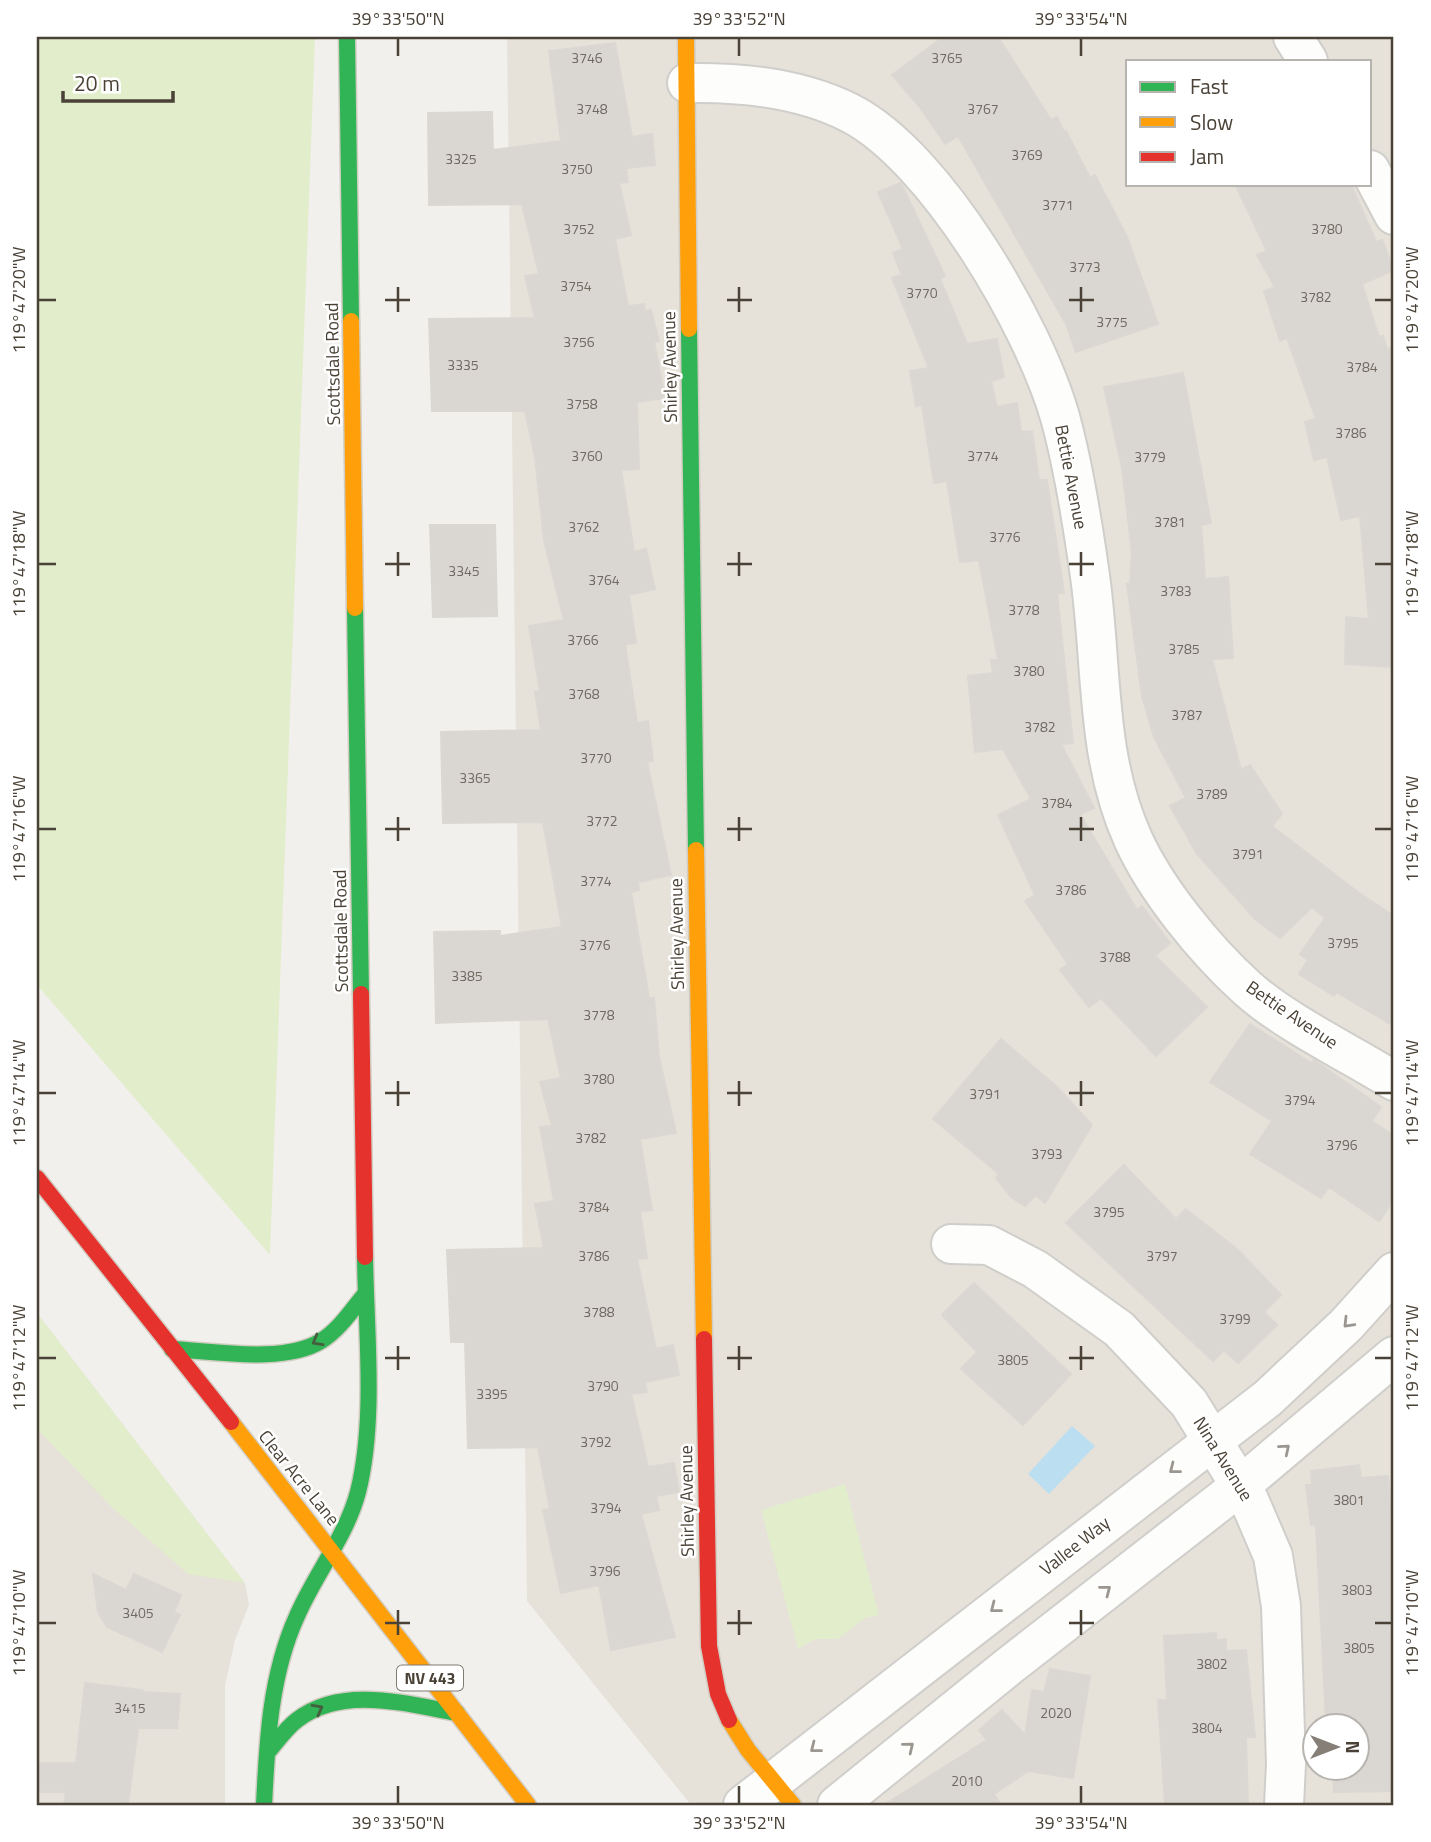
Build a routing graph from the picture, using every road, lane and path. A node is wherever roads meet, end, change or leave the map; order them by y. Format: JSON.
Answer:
{"nodes":[{"id":1,"x":347,"y":37,"type":"edge"},
{"id":2,"x":686,"y":37,"type":"edge"},
{"id":3,"x":1293,"y":37,"type":"edge"},
{"id":4,"x":1307,"y":60,"type":"edge"},
{"id":5,"x":687,"y":83,"type":"junction"},
{"id":6,"x":1372,"y":174,"type":"edge"},
{"id":7,"x":1394,"y":215,"type":"edge"},
{"id":8,"x":1394,"y":1081,"type":"edge"},
{"id":9,"x":37,"y":1178,"type":"edge"},
{"id":10,"x":951,"y":1244,"type":"dead end"},
{"id":11,"x":1394,"y":1272,"type":"edge"},
{"id":12,"x":365,"y":1294,"type":"junction"},
{"id":13,"x":172,"y":1349,"type":"junction"},
{"id":14,"x":1394,"y":1356,"type":"edge"},
{"id":15,"x":1211,"y":1440,"type":"junction"},
{"id":16,"x":1240,"y":1486,"type":"junction"},
{"id":17,"x":333,"y":1551,"type":"junction"},
{"id":18,"x":457,"y":1713,"type":"junction"},
{"id":19,"x":267,"y":1753,"type":"junction"},
{"id":20,"x":783,"y":1794,"type":"edge"},
{"id":21,"x":264,"y":1805,"type":"edge"},
{"id":22,"x":528,"y":1805,"type":"edge"},
{"id":23,"x":743,"y":1805,"type":"edge"},
{"id":24,"x":837,"y":1805,"type":"edge"},
{"id":25,"x":1284,"y":1805,"type":"edge"}],
"edges":[{"from":1,"to":12,"type":"street","name":"Scottsdale Road"},
{"from":2,"to":5,"type":"street","name":"Shirley Avenue"},
{"from":3,"to":4,"type":"street"},
{"from":5,"to":8,"type":"street","name":"Bettie Avenue"},
{"from":5,"to":20,"type":"street","name":"Shirley Avenue"},
{"from":6,"to":7,"type":"street"},
{"from":9,"to":13,"type":"street","name":"Clear Acre Lane","number":"NV 443"},
{"from":10,"to":15,"type":"street","name":"Nina Avenue"},
{"from":11,"to":15,"type":"street","name":"Vallee Way","one_way":true},
{"from":12,"to":13,"type":"street","one_way":true},
{"from":12,"to":17,"type":"street","name":"Scottsdale Road"},
{"from":13,"to":17,"type":"street","name":"Clear Acre Lane","number":"NV 443"},
{"from":16,"to":14,"type":"street","one_way":true},
{"from":15,"to":16,"type":"street","name":"Nina Avenue"},
{"from":15,"to":20,"type":"street","name":"Vallee Way","one_way":true},
{"from":24,"to":16,"type":"street","one_way":true},
{"from":16,"to":25,"type":"street","name":"Nina Avenue"},
{"from":17,"to":18,"type":"street","name":"Clear Acre Lane","number":"NV 443"},
{"from":17,"to":19,"type":"street","name":"Scottsdale Road"},
{"from":19,"to":18,"type":"street","one_way":true},
{"from":18,"to":22,"type":"street","name":"Clear Acre Lane","number":"NV 443"},
{"from":19,"to":21,"type":"street","name":"Scottsdale Road"},
{"from":20,"to":23,"type":"street","name":"Vallee Way"}]}
